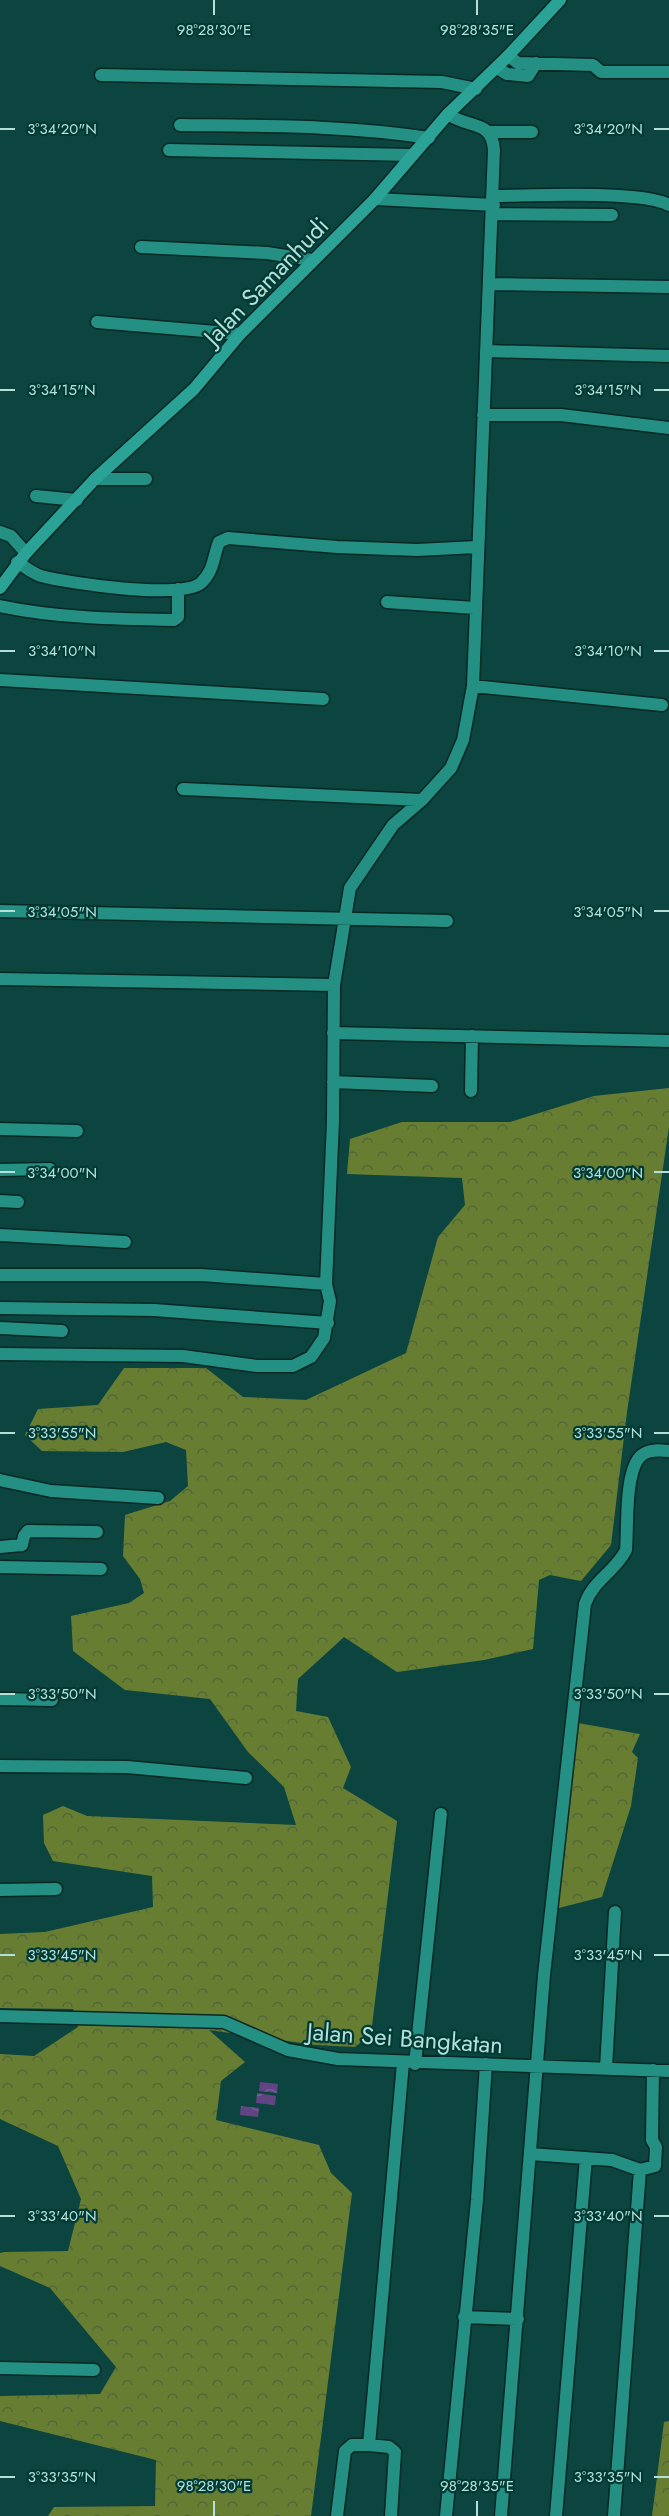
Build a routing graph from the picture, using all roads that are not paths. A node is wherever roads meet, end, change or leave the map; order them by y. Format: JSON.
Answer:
{"nodes":[{"id":1,"x":560,"y":0,"type":"edge"},
{"id":2,"x":508,"y":56,"type":"junction"},
{"id":3,"x":536,"y":63,"type":"junction"},
{"id":4,"x":497,"y":68,"type":"junction"},
{"id":5,"x":669,"y":72,"type":"edge"},
{"id":6,"x":101,"y":75,"type":"dead end"},
{"id":7,"x":476,"y":89,"type":"junction"},
{"id":8,"x":448,"y":114,"type":"junction"},
{"id":9,"x":180,"y":125,"type":"dead end"},
{"id":10,"x":489,"y":132,"type":"junction"},
{"id":11,"x":532,"y":132,"type":"dead end"},
{"id":12,"x":429,"y":138,"type":"junction"},
{"id":13,"x":170,"y":150,"type":"dead end"},
{"id":14,"x":412,"y":155,"type":"junction"},
{"id":15,"x":375,"y":199,"type":"junction"},
{"id":16,"x":669,"y":204,"type":"edge"},
{"id":17,"x":494,"y":205,"type":"junction"},
{"id":18,"x":612,"y":215,"type":"dead end"},
{"id":19,"x":141,"y":247,"type":"dead end"},
{"id":20,"x":312,"y":260,"type":"junction"},
{"id":21,"x":490,"y":284,"type":"junction"},
{"id":22,"x":669,"y":287,"type":"edge"},
{"id":23,"x":97,"y":322,"type":"dead end"},
{"id":24,"x":240,"y":334,"type":"junction"},
{"id":25,"x":486,"y":351,"type":"junction"},
{"id":26,"x":669,"y":356,"type":"edge"},
{"id":27,"x":483,"y":415,"type":"junction"},
{"id":28,"x":669,"y":428,"type":"edge"},
{"id":29,"x":95,"y":479,"type":"junction"},
{"id":30,"x":146,"y":479,"type":"dead end"},
{"id":31,"x":36,"y":496,"type":"dead end"},
{"id":32,"x":77,"y":500,"type":"junction"},
{"id":33,"x":0,"y":532,"type":"edge"},
{"id":34,"x":477,"y":547,"type":"junction"},
{"id":35,"x":21,"y":557,"type":"junction"},
{"id":36,"x":0,"y":587,"type":"edge"},
{"id":37,"x":178,"y":589,"type":"junction"},
{"id":38,"x":387,"y":602,"type":"dead end"},
{"id":39,"x":0,"y":606,"type":"edge"},
{"id":40,"x":475,"y":608,"type":"junction"},
{"id":41,"x":0,"y":680,"type":"edge"},
{"id":42,"x":472,"y":686,"type":"junction"},
{"id":43,"x":323,"y":699,"type":"dead end"},
{"id":44,"x":662,"y":705,"type":"dead end"},
{"id":45,"x":183,"y":789,"type":"dead end"},
{"id":46,"x":422,"y":800,"type":"junction"},
{"id":47,"x":0,"y":911,"type":"edge"},
{"id":48,"x":344,"y":919,"type":"junction"},
{"id":49,"x":447,"y":921,"type":"dead end"},
{"id":50,"x":0,"y":980,"type":"edge"},
{"id":51,"x":334,"y":985,"type":"junction"},
{"id":52,"x":333,"y":1033,"type":"junction"},
{"id":53,"x":472,"y":1036,"type":"junction"},
{"id":54,"x":669,"y":1041,"type":"edge"},
{"id":55,"x":333,"y":1082,"type":"junction"},
{"id":56,"x":432,"y":1086,"type":"dead end"},
{"id":57,"x":471,"y":1091,"type":"dead end"},
{"id":58,"x":0,"y":1130,"type":"edge"},
{"id":59,"x":77,"y":1131,"type":"dead end"},
{"id":60,"x":50,"y":1169,"type":"dead end"},
{"id":61,"x":0,"y":1170,"type":"edge"},
{"id":62,"x":0,"y":1201,"type":"edge"},
{"id":63,"x":18,"y":1202,"type":"dead end"},
{"id":64,"x":0,"y":1235,"type":"edge"},
{"id":65,"x":124,"y":1242,"type":"dead end"},
{"id":66,"x":0,"y":1275,"type":"edge"},
{"id":67,"x":326,"y":1284,"type":"junction"},
{"id":68,"x":0,"y":1308,"type":"edge"},
{"id":69,"x":328,"y":1323,"type":"junction"},
{"id":70,"x":0,"y":1328,"type":"edge"},
{"id":71,"x":62,"y":1331,"type":"dead end"},
{"id":72,"x":0,"y":1354,"type":"edge"},
{"id":73,"x":669,"y":1451,"type":"edge"},
{"id":74,"x":0,"y":1480,"type":"edge"},
{"id":75,"x":158,"y":1498,"type":"dead end"},
{"id":76,"x":97,"y":1532,"type":"dead end"},
{"id":77,"x":0,"y":1547,"type":"edge"},
{"id":78,"x":0,"y":1567,"type":"edge"},
{"id":79,"x":101,"y":1569,"type":"dead end"},
{"id":80,"x":0,"y":1699,"type":"edge"},
{"id":81,"x":52,"y":1700,"type":"dead end"},
{"id":82,"x":0,"y":1766,"type":"edge"},
{"id":83,"x":246,"y":1778,"type":"dead end"},
{"id":84,"x":441,"y":1814,"type":"dead end"},
{"id":85,"x":56,"y":1889,"type":"dead end"},
{"id":86,"x":0,"y":1890,"type":"edge"},
{"id":87,"x":615,"y":1912,"type":"dead end"},
{"id":88,"x":0,"y":2016,"type":"edge"},
{"id":89,"x":409,"y":2063,"type":"junction"},
{"id":90,"x":486,"y":2064,"type":"junction"},
{"id":91,"x":537,"y":2066,"type":"junction"},
{"id":92,"x":606,"y":2068,"type":"junction"},
{"id":93,"x":653,"y":2070,"type":"junction"},
{"id":94,"x":669,"y":2071,"type":"edge"},
{"id":95,"x":530,"y":2154,"type":"junction"},
{"id":96,"x":586,"y":2158,"type":"junction"},
{"id":97,"x":640,"y":2170,"type":"junction"},
{"id":98,"x":464,"y":2317,"type":"junction"},
{"id":99,"x":518,"y":2319,"type":"junction"},
{"id":100,"x":0,"y":2368,"type":"edge"},
{"id":101,"x":94,"y":2370,"type":"dead end"},
{"id":102,"x":369,"y":2445,"type":"junction"},
{"id":103,"x":337,"y":2516,"type":"edge"},
{"id":104,"x":391,"y":2516,"type":"edge"},
{"id":105,"x":446,"y":2516,"type":"edge"},
{"id":106,"x":501,"y":2516,"type":"edge"},
{"id":107,"x":556,"y":2516,"type":"edge"},
{"id":108,"x":614,"y":2516,"type":"edge"}],
"edges":[{"from":1,"to":2,"type":"street","name":"Jalan Samanhudi"},
{"from":2,"to":3,"type":"street"},
{"from":2,"to":4,"type":"street","name":"Jalan Samanhudi"},
{"from":3,"to":4,"type":"street"},
{"from":3,"to":5,"type":"street"},
{"from":4,"to":7,"type":"street","name":"Jalan Samanhudi"},
{"from":6,"to":7,"type":"street"},
{"from":7,"to":8,"type":"street","name":"Jalan Samanhudi"},
{"from":8,"to":10,"type":"street"},
{"from":8,"to":12,"type":"street","name":"Jalan Samanhudi"},
{"from":9,"to":12,"type":"street"},
{"from":10,"to":11,"type":"street"},
{"from":10,"to":17,"type":"street"},
{"from":12,"to":14,"type":"street","name":"Jalan Samanhudi"},
{"from":13,"to":14,"type":"street"},
{"from":14,"to":15,"type":"street","name":"Jalan Samanhudi"},
{"from":15,"to":17,"type":"street"},
{"from":15,"to":20,"type":"street","name":"Jalan Samanhudi"},
{"from":16,"to":17,"type":"street"},
{"from":17,"to":18,"type":"street"},
{"from":17,"to":21,"type":"street"},
{"from":19,"to":20,"type":"street"},
{"from":20,"to":24,"type":"street","name":"Jalan Samanhudi"},
{"from":21,"to":22,"type":"street"},
{"from":21,"to":25,"type":"street"},
{"from":23,"to":24,"type":"street"},
{"from":24,"to":29,"type":"street","name":"Jalan Samanhudi"},
{"from":25,"to":26,"type":"street"},
{"from":25,"to":27,"type":"street"},
{"from":27,"to":28,"type":"street"},
{"from":27,"to":34,"type":"street"},
{"from":29,"to":30,"type":"street"},
{"from":29,"to":32,"type":"street","name":"Jalan Samanhudi"},
{"from":31,"to":32,"type":"street"},
{"from":32,"to":35,"type":"street","name":"Jalan Samanhudi"},
{"from":33,"to":35,"type":"street"},
{"from":34,"to":37,"type":"street"},
{"from":34,"to":40,"type":"street"},
{"from":35,"to":36,"type":"street","name":"Jalan Samanhudi"},
{"from":35,"to":37,"type":"street"},
{"from":37,"to":39,"type":"street"},
{"from":38,"to":40,"type":"street"},
{"from":40,"to":42,"type":"street"},
{"from":41,"to":43,"type":"street"},
{"from":42,"to":44,"type":"street"},
{"from":42,"to":46,"type":"street"},
{"from":45,"to":46,"type":"street"},
{"from":46,"to":48,"type":"street"},
{"from":47,"to":48,"type":"street"},
{"from":48,"to":49,"type":"street"},
{"from":48,"to":51,"type":"street"},
{"from":50,"to":51,"type":"street"},
{"from":51,"to":52,"type":"street"},
{"from":52,"to":53,"type":"street"},
{"from":52,"to":55,"type":"street"},
{"from":53,"to":54,"type":"street"},
{"from":53,"to":57,"type":"street"},
{"from":55,"to":56,"type":"street"},
{"from":55,"to":67,"type":"street"},
{"from":58,"to":59,"type":"street"},
{"from":60,"to":61,"type":"street"},
{"from":62,"to":63,"type":"street"},
{"from":64,"to":65,"type":"street"},
{"from":66,"to":67,"type":"street"},
{"from":67,"to":69,"type":"street"},
{"from":68,"to":69,"type":"street"},
{"from":69,"to":72,"type":"street"},
{"from":70,"to":71,"type":"street"},
{"from":73,"to":91,"type":"street"},
{"from":74,"to":75,"type":"street"},
{"from":76,"to":77,"type":"street"},
{"from":78,"to":79,"type":"street"},
{"from":80,"to":81,"type":"street"},
{"from":82,"to":83,"type":"street"},
{"from":84,"to":89,"type":"street"},
{"from":85,"to":86,"type":"street"},
{"from":87,"to":92,"type":"street"},
{"from":88,"to":89,"type":"street","name":"Jalan Sei Bangkatan"},
{"from":89,"to":90,"type":"street","name":"Jalan Sei Bangkatan"},
{"from":89,"to":102,"type":"street"},
{"from":90,"to":91,"type":"street","name":"Jalan Sei Bangkatan"},
{"from":90,"to":98,"type":"street"},
{"from":91,"to":92,"type":"street","name":"Jalan Sei Bangkatan"},
{"from":91,"to":95,"type":"street"},
{"from":92,"to":93,"type":"street","name":"Jalan Sei Bangkatan"},
{"from":93,"to":94,"type":"street","name":"Jalan Sei Bangkatan"},
{"from":93,"to":97,"type":"street"},
{"from":95,"to":96,"type":"street"},
{"from":95,"to":99,"type":"street"},
{"from":96,"to":97,"type":"street"},
{"from":96,"to":107,"type":"street"},
{"from":97,"to":108,"type":"street"},
{"from":98,"to":99,"type":"street"},
{"from":98,"to":105,"type":"street"},
{"from":99,"to":106,"type":"street"},
{"from":100,"to":101,"type":"street"},
{"from":102,"to":103,"type":"street"},
{"from":102,"to":104,"type":"street"}]}
